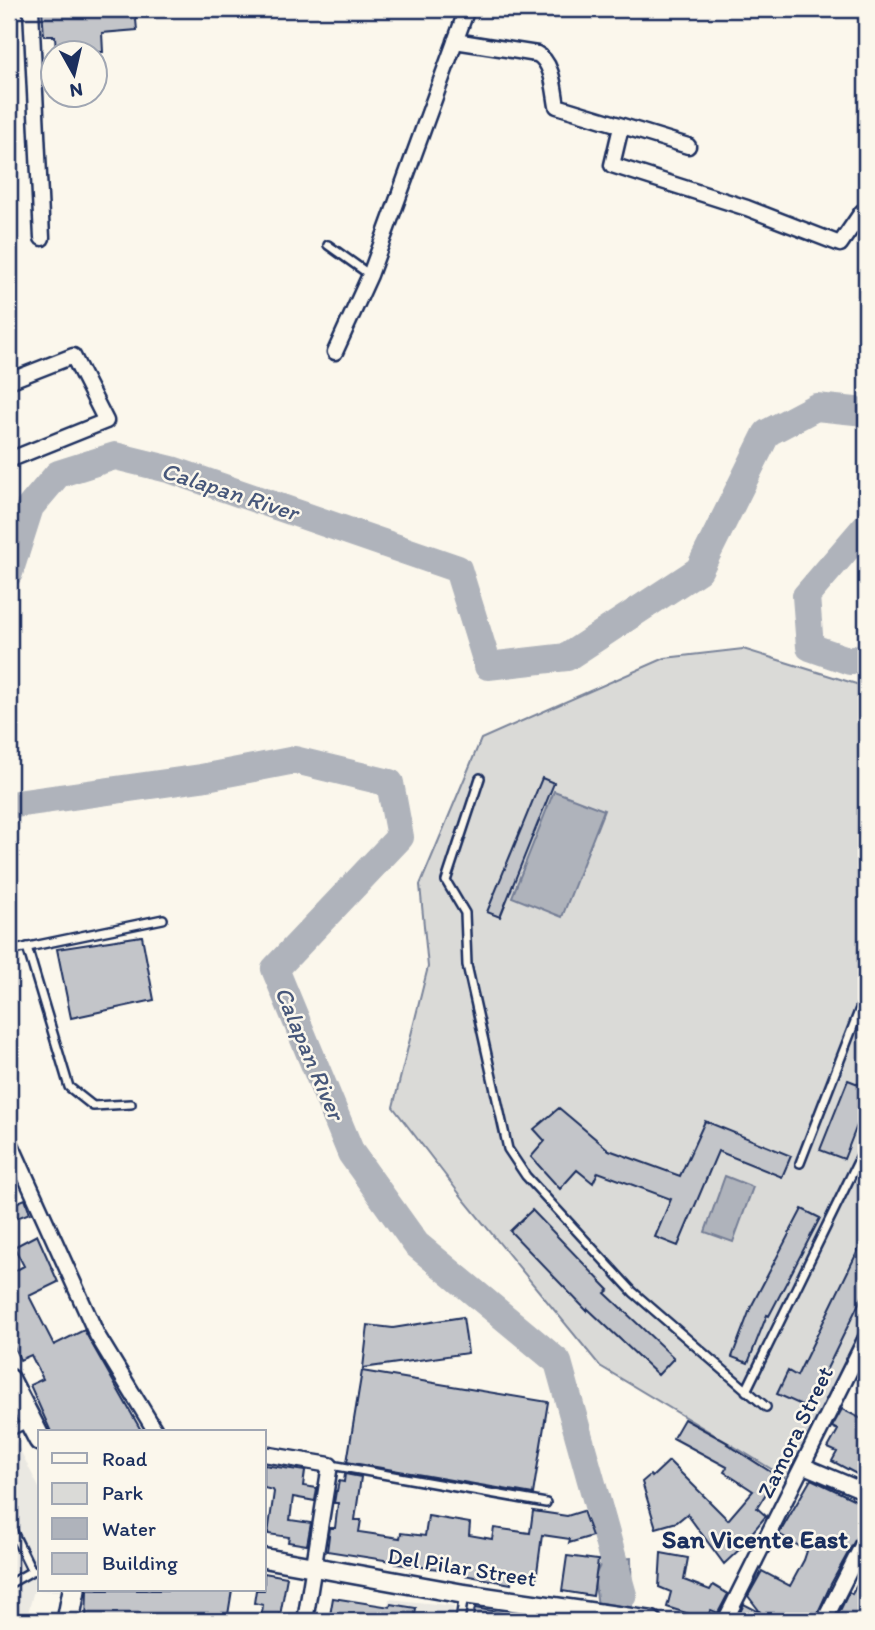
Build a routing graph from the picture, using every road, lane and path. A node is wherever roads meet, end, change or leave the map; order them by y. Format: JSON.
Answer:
{"nodes":[{"id":1,"x":31,"y":9,"type":"edge"},
{"id":2,"x":467,"y":9,"type":"edge"},
{"id":3,"x":455,"y":41,"type":"junction"},
{"id":4,"x":621,"y":127,"type":"junction"},
{"id":5,"x":688,"y":146,"type":"dead end"},
{"id":6,"x":862,"y":212,"type":"dead end"},
{"id":7,"x":42,"y":238,"type":"dead end"},
{"id":8,"x":328,"y":245,"type":"dead end"},
{"id":9,"x":370,"y":275,"type":"junction"},
{"id":10,"x":335,"y":352,"type":"dead end"},
{"id":11,"x":10,"y":376,"type":"edge"},
{"id":12,"x":9,"y":460,"type":"edge"},
{"id":13,"x":480,"y":778,"type":"dead end"},
{"id":14,"x":163,"y":919,"type":"dead end"},
{"id":15,"x":27,"y":947,"type":"junction"},
{"id":16,"x":9,"y":951,"type":"edge"},
{"id":17,"x":866,"y":993,"type":"edge"},
{"id":18,"x":131,"y":1104,"type":"dead end"},
{"id":19,"x":9,"y":1140,"type":"edge"},
{"id":20,"x":866,"y":1145,"type":"edge"},
{"id":21,"x":800,"y":1163,"type":"dead end"},
{"id":22,"x":866,"y":1338,"type":"edge"},
{"id":23,"x":9,"y":1380,"type":"edge"},
{"id":24,"x":746,"y":1391,"type":"junction"},
{"id":25,"x":766,"y":1407,"type":"dead end"},
{"id":26,"x":155,"y":1430,"type":"edge"},
{"id":27,"x":35,"y":1431,"type":"edge"},
{"id":28,"x":9,"y":1432,"type":"edge"},
{"id":29,"x":266,"y":1454,"type":"edge"},
{"id":30,"x":330,"y":1465,"type":"junction"},
{"id":31,"x":804,"y":1466,"type":"junction"},
{"id":32,"x":866,"y":1492,"type":"edge"},
{"id":33,"x":546,"y":1503,"type":"dead end"},
{"id":34,"x":9,"y":1524,"type":"edge"},
{"id":35,"x":866,"y":1538,"type":"edge"},
{"id":36,"x":266,"y":1558,"type":"edge"},
{"id":37,"x":314,"y":1567,"type":"junction"},
{"id":38,"x":36,"y":1571,"type":"edge"},
{"id":39,"x":9,"y":1584,"type":"edge"},
{"id":40,"x":74,"y":1592,"type":"edge"},
{"id":41,"x":464,"y":1594,"type":"junction"},
{"id":42,"x":68,"y":1621,"type":"edge"},
{"id":43,"x":305,"y":1621,"type":"edge"},
{"id":44,"x":460,"y":1621,"type":"edge"},
{"id":45,"x":652,"y":1621,"type":"edge"},
{"id":46,"x":725,"y":1621,"type":"edge"},
{"id":47,"x":824,"y":1621,"type":"edge"}],
"edges":[{"from":1,"to":7,"type":"street"},
{"from":2,"to":3,"type":"street"},
{"from":3,"to":4,"type":"street"},
{"from":3,"to":9,"type":"street"},
{"from":4,"to":5,"type":"street"},
{"from":4,"to":6,"type":"street"},
{"from":8,"to":9,"type":"lane"},
{"from":9,"to":10,"type":"street"},
{"from":11,"to":12,"type":"street"},
{"from":13,"to":24,"type":"lane"},
{"from":14,"to":15,"type":"lane"},
{"from":15,"to":16,"type":"lane"},
{"from":15,"to":18,"type":"lane"},
{"from":17,"to":21,"type":"lane"},
{"from":19,"to":26,"type":"street"},
{"from":20,"to":24,"type":"lane"},
{"from":22,"to":31,"type":"street","name":"Zamora Street"},
{"from":23,"to":27,"type":"main road"},
{"from":24,"to":25,"type":"lane"},
{"from":27,"to":28,"type":"lane"},
{"from":29,"to":30,"type":"street"},
{"from":30,"to":33,"type":"lane"},
{"from":30,"to":37,"type":"street"},
{"from":31,"to":32,"type":"street"},
{"from":31,"to":46,"type":"street","name":"Zamora Street"},
{"from":34,"to":38,"type":"lane"},
{"from":35,"to":47,"type":"street"},
{"from":36,"to":37,"type":"street","name":"Del Pilar Street"},
{"from":37,"to":41,"type":"street","name":"Del Pilar Street"},
{"from":37,"to":43,"type":"street"},
{"from":38,"to":39,"type":"lane"},
{"from":40,"to":42,"type":"main road"},
{"from":41,"to":44,"type":"lane"},
{"from":41,"to":45,"type":"street","name":"Del Pilar Street"}]}
